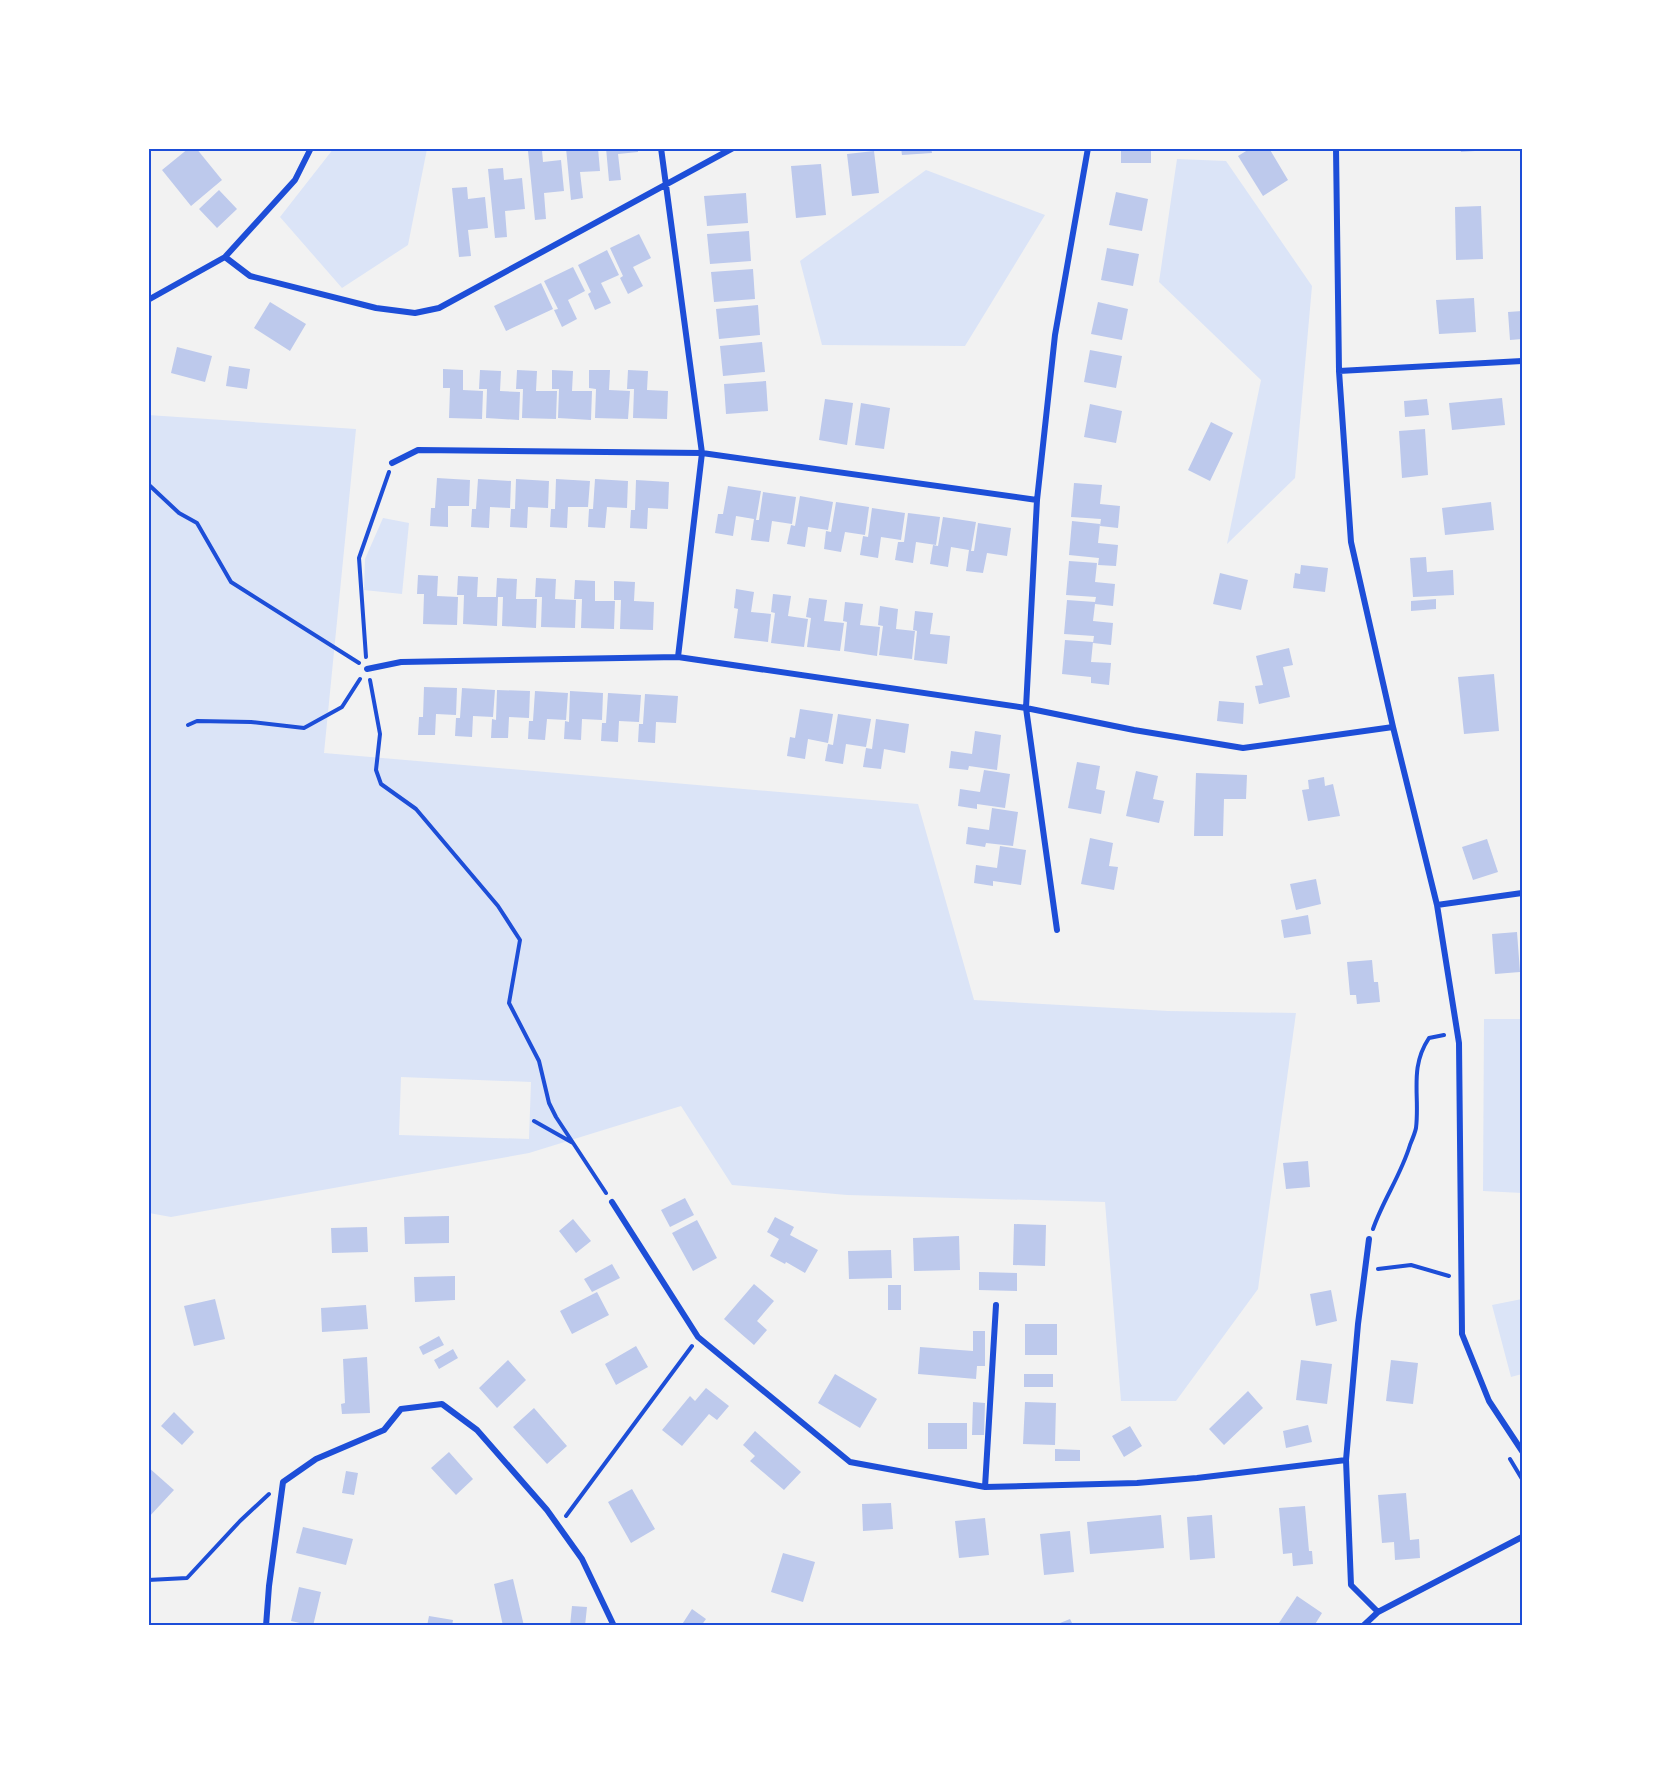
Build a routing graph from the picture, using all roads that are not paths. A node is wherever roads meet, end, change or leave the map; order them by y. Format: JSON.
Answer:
{"nodes":[{"id":1,"x":311,"y":148,"type":"edge"},
{"id":2,"x":661,"y":148,"type":"edge"},
{"id":3,"x":733,"y":148,"type":"edge"},
{"id":4,"x":1088,"y":148,"type":"edge"},
{"id":5,"x":1336,"y":148,"type":"edge"},
{"id":6,"x":666,"y":184,"type":"junction"},
{"id":7,"x":225,"y":256,"type":"junction"},
{"id":8,"x":148,"y":300,"type":"edge"},
{"id":9,"x":1522,"y":361,"type":"edge"},
{"id":10,"x":1339,"y":371,"type":"junction"},
{"id":11,"x":702,"y":453,"type":"junction"},
{"id":12,"x":392,"y":463,"type":"road end"},
{"id":13,"x":1037,"y":500,"type":"junction"},
{"id":14,"x":678,"y":657,"type":"junction"},
{"id":15,"x":367,"y":669,"type":"road end"},
{"id":16,"x":1026,"y":708,"type":"junction"},
{"id":17,"x":1393,"y":727,"type":"junction"},
{"id":18,"x":1522,"y":893,"type":"edge"},
{"id":19,"x":1437,"y":905,"type":"junction"},
{"id":20,"x":1057,"y":930,"type":"dead end"},
{"id":21,"x":612,"y":1202,"type":"road end"},
{"id":22,"x":1369,"y":1239,"type":"road end"},
{"id":23,"x":996,"y":1305,"type":"dead end"},
{"id":24,"x":1522,"y":1451,"type":"edge"},
{"id":25,"x":1346,"y":1460,"type":"junction"},
{"id":26,"x":985,"y":1487,"type":"junction"},
{"id":27,"x":1522,"y":1537,"type":"edge"},
{"id":28,"x":1378,"y":1612,"type":"junction"},
{"id":29,"x":267,"y":1626,"type":"edge"},
{"id":30,"x":614,"y":1626,"type":"edge"},
{"id":31,"x":1364,"y":1626,"type":"edge"}],
"edges":[{"from":1,"to":7,"type":"street"},
{"from":2,"to":6,"type":"street"},
{"from":3,"to":6,"type":"street"},
{"from":4,"to":13,"type":"street"},
{"from":5,"to":10,"type":"street"},
{"from":6,"to":7,"type":"street"},
{"from":6,"to":11,"type":"street"},
{"from":7,"to":8,"type":"street"},
{"from":9,"to":10,"type":"street"},
{"from":10,"to":17,"type":"street"},
{"from":11,"to":12,"type":"street"},
{"from":11,"to":13,"type":"street"},
{"from":11,"to":14,"type":"street"},
{"from":13,"to":16,"type":"street"},
{"from":14,"to":15,"type":"street"},
{"from":14,"to":16,"type":"street"},
{"from":16,"to":17,"type":"street"},
{"from":16,"to":20,"type":"street"},
{"from":17,"to":19,"type":"street"},
{"from":18,"to":19,"type":"street"},
{"from":19,"to":24,"type":"street"},
{"from":21,"to":26,"type":"street"},
{"from":22,"to":25,"type":"street"},
{"from":23,"to":26,"type":"street"},
{"from":25,"to":26,"type":"street"},
{"from":25,"to":28,"type":"street"},
{"from":27,"to":28,"type":"street"},
{"from":28,"to":31,"type":"street"},
{"from":29,"to":30,"type":"street"}]}
